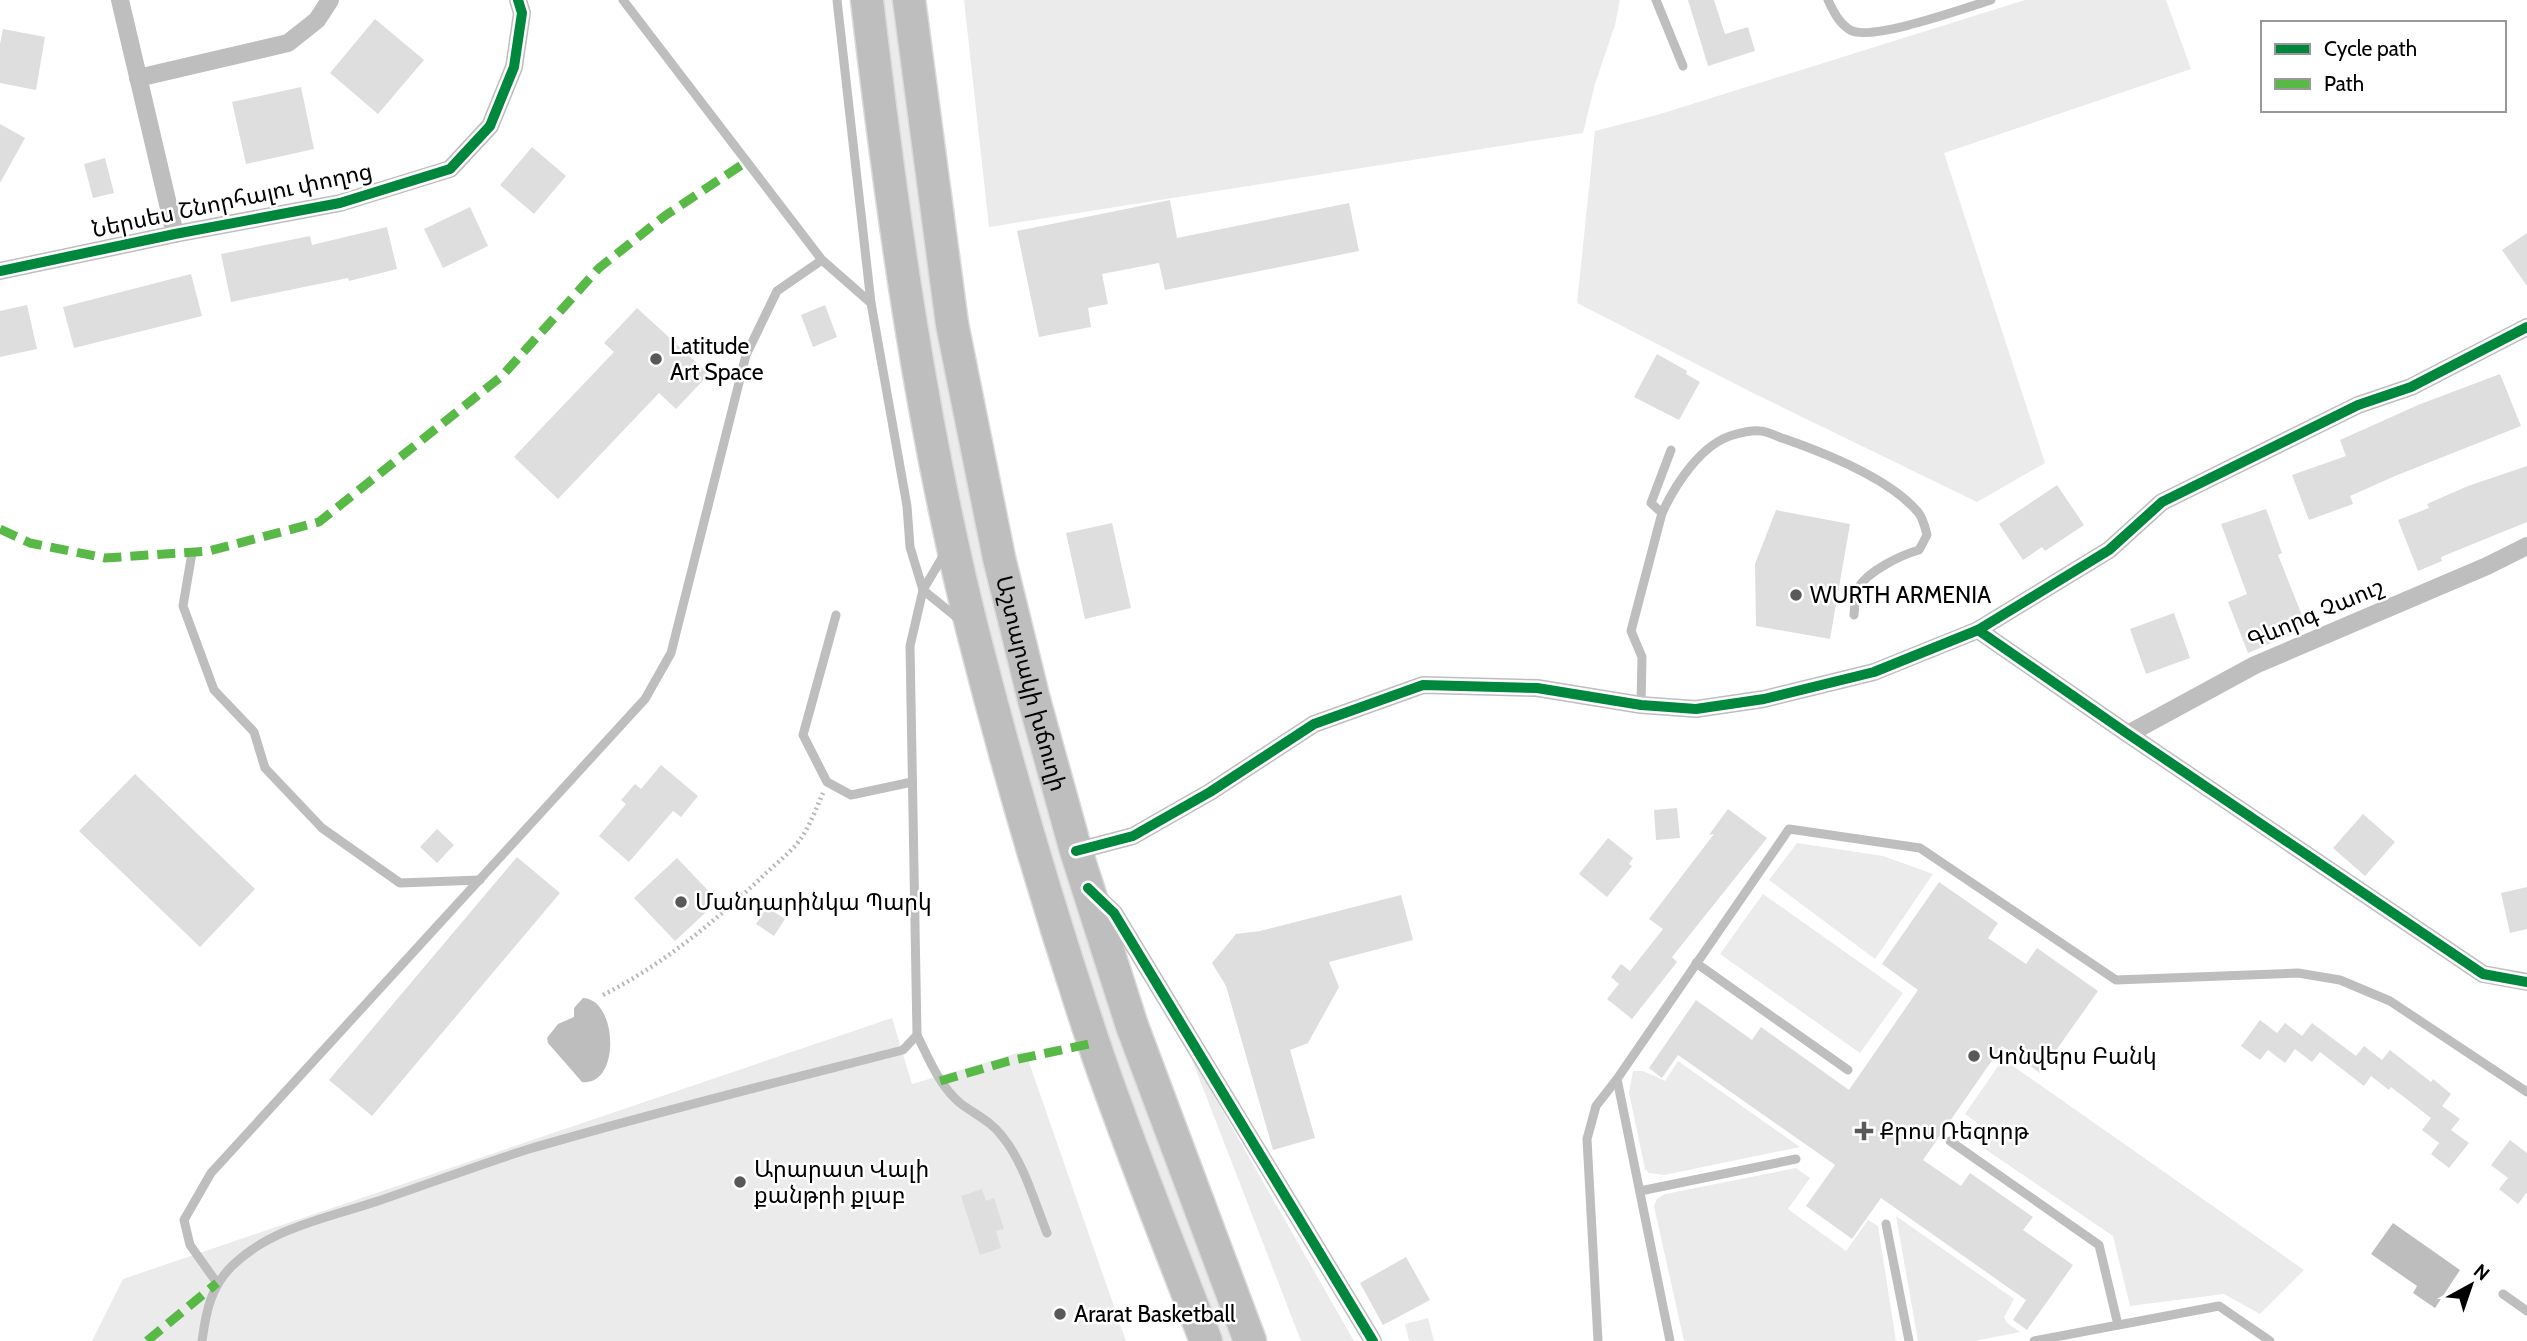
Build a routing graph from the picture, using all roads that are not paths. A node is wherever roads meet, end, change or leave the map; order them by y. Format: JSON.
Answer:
{"nodes":[{"id":1,"x":120,"y":0,"type":"edge"},
{"id":2,"x":330,"y":0,"type":"edge"},
{"id":3,"x":518,"y":0,"type":"edge"},
{"id":4,"x":623,"y":0,"type":"edge"},
{"id":5,"x":837,"y":0,"type":"edge"},
{"id":6,"x":867,"y":0,"type":"edge"},
{"id":7,"x":909,"y":0,"type":"edge"},
{"id":8,"x":1656,"y":0,"type":"edge"},
{"id":9,"x":1828,"y":0,"type":"edge"},
{"id":10,"x":1992,"y":0,"type":"edge"},
{"id":11,"x":1683,"y":66,"type":"dead end"},
{"id":12,"x":138,"y":78,"type":"junction"},
{"id":13,"x":174,"y":234,"type":"junction"},
{"id":14,"x":822,"y":260,"type":"junction"},
{"id":15,"x":0,"y":271,"type":"edge"},
{"id":16,"x":871,"y":303,"type":"junction"},
{"id":17,"x":2527,"y":327,"type":"edge"},
{"id":18,"x":1671,"y":450,"type":"dead end"},
{"id":19,"x":1662,"y":513,"type":"junction"},
{"id":20,"x":952,"y":541,"type":"junction"},
{"id":21,"x":2527,"y":546,"type":"edge"},
{"id":22,"x":192,"y":552,"type":"dead end"},
{"id":23,"x":923,"y":590,"type":"junction"},
{"id":24,"x":836,"y":615,"type":"dead end"},
{"id":25,"x":1854,"y":615,"type":"dead end"},
{"id":26,"x":1978,"y":629,"type":"junction"},
{"id":27,"x":973,"y":630,"type":"junction"},
{"id":28,"x":1642,"y":705,"type":"junction"},
{"id":29,"x":2128,"y":734,"type":"junction"},
{"id":30,"x":912,"y":782,"type":"junction"},
{"id":31,"x":1076,"y":851,"type":"junction"},
{"id":32,"x":480,"y":880,"type":"junction"},
{"id":33,"x":1088,"y":888,"type":"junction"},
{"id":34,"x":1696,"y":963,"type":"junction"},
{"id":35,"x":2522,"y":979,"type":"edge"},
{"id":36,"x":918,"y":1035,"type":"junction"},
{"id":37,"x":1848,"y":1070,"type":"dead end"},
{"id":38,"x":1617,"y":1079,"type":"junction"},
{"id":39,"x":2527,"y":1092,"type":"edge"},
{"id":40,"x":1950,"y":1141,"type":"dead end"},
{"id":41,"x":1796,"y":1159,"type":"dead end"},
{"id":42,"x":1640,"y":1191,"type":"junction"},
{"id":43,"x":1886,"y":1224,"type":"dead end"},
{"id":44,"x":1047,"y":1233,"type":"dead end"},
{"id":45,"x":217,"y":1283,"type":"junction"},
{"id":46,"x":2503,"y":1294,"type":"dead end"},
{"id":47,"x":2527,"y":1311,"type":"edge"},
{"id":48,"x":2118,"y":1325,"type":"junction"},
{"id":49,"x":202,"y":1341,"type":"edge"},
{"id":50,"x":1206,"y":1341,"type":"edge"},
{"id":51,"x":1250,"y":1341,"type":"edge"},
{"id":52,"x":1373,"y":1341,"type":"edge"},
{"id":53,"x":1598,"y":1341,"type":"edge"},
{"id":54,"x":1670,"y":1341,"type":"edge"},
{"id":55,"x":1909,"y":1341,"type":"edge"},
{"id":56,"x":2034,"y":1341,"type":"edge"},
{"id":57,"x":2270,"y":1341,"type":"edge"}],
"edges":[{"from":1,"to":12,"type":"street"},
{"from":2,"to":12,"type":"street"},
{"from":3,"to":13,"type":"street","name":"Ներսես Շնորհալու փողոց"},
{"from":4,"to":14,"type":"lane"},
{"from":5,"to":16,"type":"lane"},
{"from":6,"to":20,"type":"highway","name":"Աշտարակի խճուղի"},
{"from":7,"to":31,"type":"highway","name":"Աշտարակի խճուղի"},
{"from":8,"to":11,"type":"lane"},
{"from":9,"to":10,"type":"lane"},
{"from":12,"to":13,"type":"street"},
{"from":13,"to":15,"type":"street","name":"Ներսես Շնորհալու փողոց"},
{"from":14,"to":16,"type":"lane"},
{"from":14,"to":32,"type":"lane"},
{"from":16,"to":23,"type":"lane"},
{"from":17,"to":26,"type":"street"},
{"from":18,"to":19,"type":"lane"},
{"from":19,"to":25,"type":"lane"},
{"from":19,"to":28,"type":"lane"},
{"from":20,"to":23,"type":"lane"},
{"from":20,"to":27,"type":"highway","name":"Աշտարակի խճուղի"},
{"from":21,"to":29,"type":"street","name":"Գևորգ Չաուշ"},
{"from":22,"to":32,"type":"lane"},
{"from":23,"to":27,"type":"lane"},
{"from":23,"to":30,"type":"lane"},
{"from":24,"to":30,"type":"lane"},
{"from":26,"to":28,"type":"street"},
{"from":26,"to":29,"type":"street"},
{"from":27,"to":50,"type":"highway","name":"Աշտարակի խճուղի"},
{"from":28,"to":31,"type":"street"},
{"from":29,"to":35,"type":"street"},
{"from":30,"to":36,"type":"lane"},
{"from":31,"to":33,"type":"highway","name":"Աշտարակի խճուղի"},
{"from":32,"to":45,"type":"lane"},
{"from":33,"to":51,"type":"highway","name":"Աշտարակի խճուղի"},
{"from":33,"to":52,"type":"street"},
{"from":34,"to":37,"type":"lane"},
{"from":34,"to":38,"type":"lane"},
{"from":34,"to":39,"type":"lane"},
{"from":36,"to":44,"type":"lane"},
{"from":36,"to":45,"type":"lane"},
{"from":38,"to":42,"type":"lane"},
{"from":38,"to":53,"type":"lane"},
{"from":40,"to":48,"type":"lane"},
{"from":41,"to":42,"type":"lane"},
{"from":42,"to":54,"type":"lane"},
{"from":43,"to":55,"type":"lane"},
{"from":45,"to":49,"type":"lane"},
{"from":46,"to":47,"type":"lane"},
{"from":48,"to":56,"type":"lane"},
{"from":48,"to":57,"type":"lane"}]}
